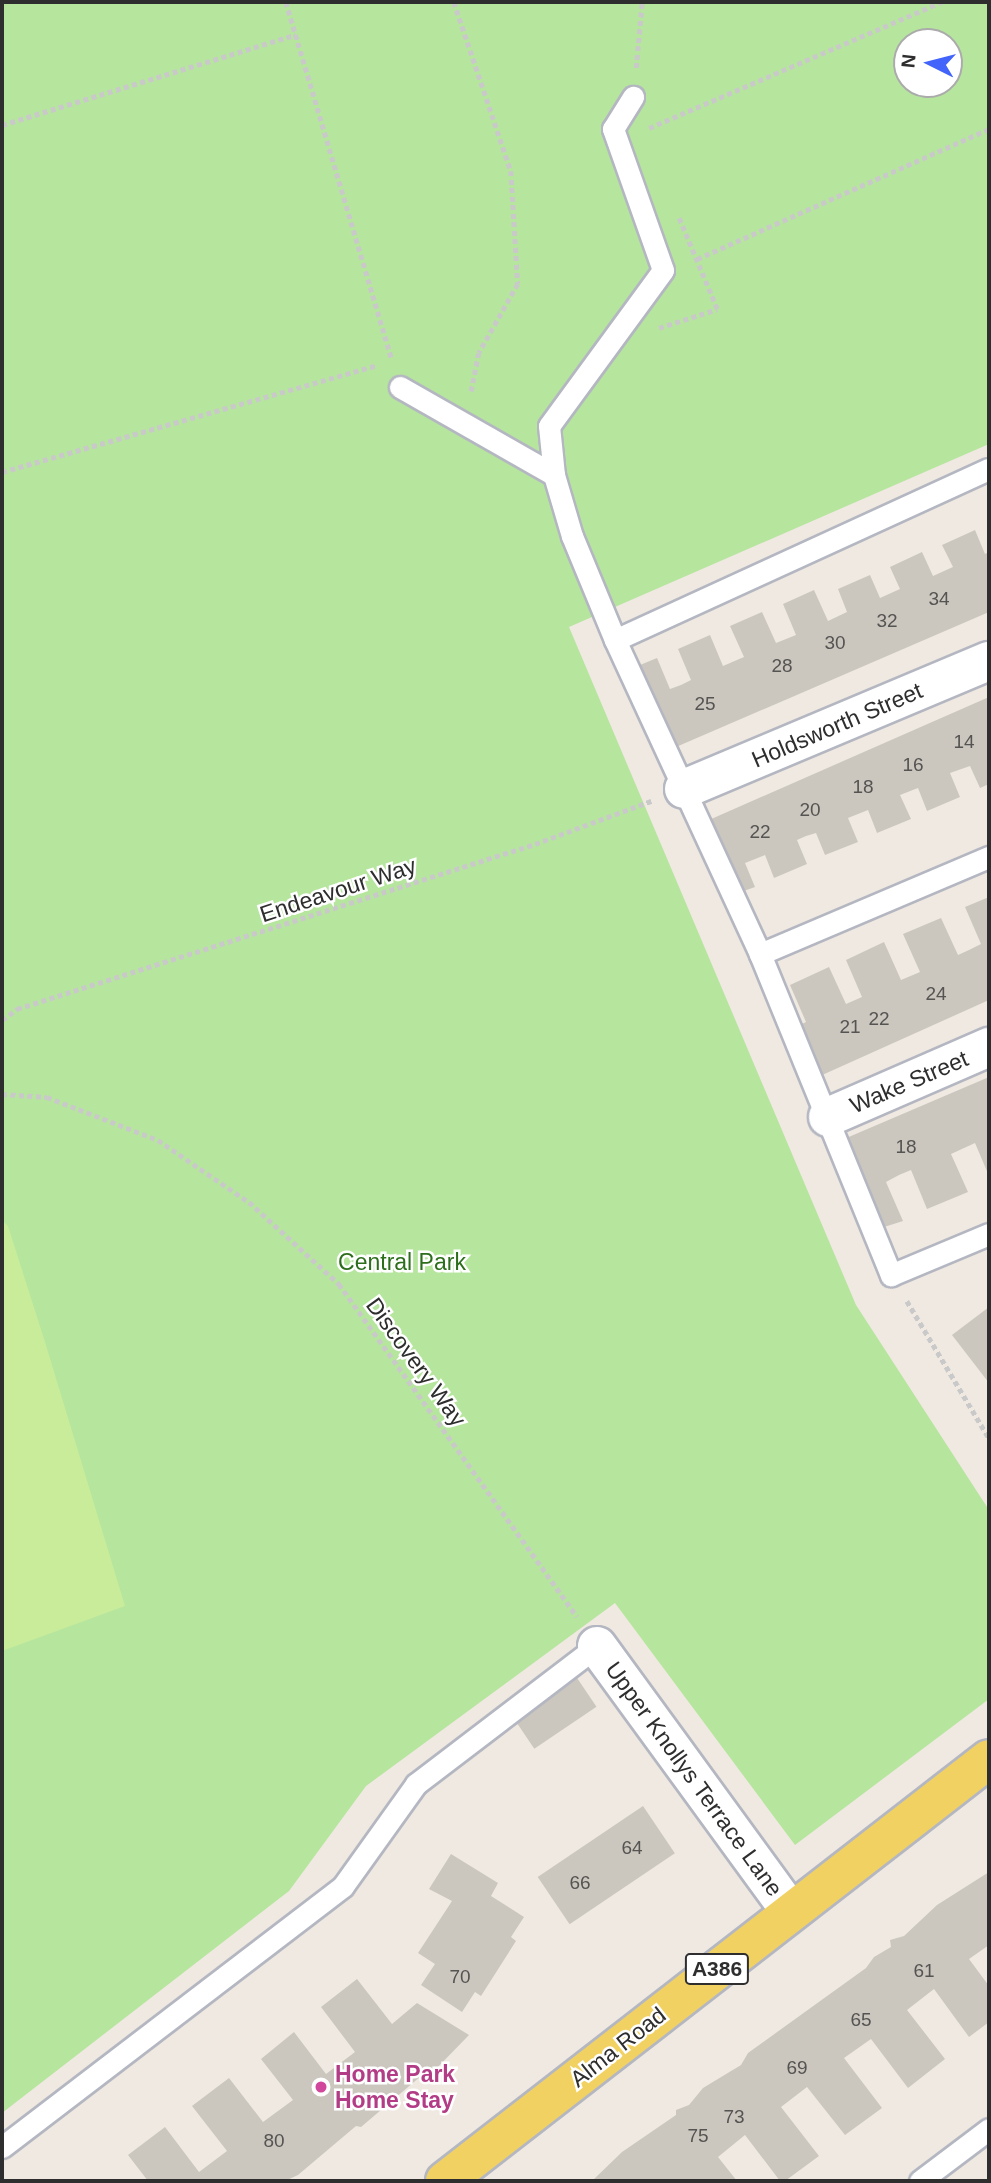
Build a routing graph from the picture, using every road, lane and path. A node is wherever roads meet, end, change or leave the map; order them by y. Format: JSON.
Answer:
{"nodes":[{"id":1,"x":286,"y":2,"type":"edge"},
{"id":2,"x":454,"y":2,"type":"edge"},
{"id":3,"x":642,"y":2,"type":"edge"},
{"id":4,"x":942,"y":2,"type":"edge"},
{"id":5,"x":295,"y":34,"type":"junction"},
{"id":6,"x":633,"y":97,"type":"joint"},
{"id":7,"x":2,"y":125,"type":"edge"},
{"id":8,"x":989,"y":129,"type":"edge"},
{"id":9,"x":641,"y":131,"type":"dead end"},
{"id":10,"x":675,"y":208,"type":"dead end"},
{"id":11,"x":697,"y":259,"type":"junction"},
{"id":12,"x":617,"y":336,"type":"junction"},
{"id":13,"x":400,"y":387,"type":"dead end"},
{"id":14,"x":465,"y":428,"type":"junction"},
{"id":15,"x":989,"y":469,"type":"edge"},
{"id":16,"x":2,"y":472,"type":"edge"},
{"id":17,"x":554,"y":475,"type":"junction"},
{"id":18,"x":615,"y":640,"type":"junction"},
{"id":19,"x":989,"y":662,"type":"edge"},
{"id":20,"x":684,"y":789,"type":"junction"},
{"id":21,"x":989,"y":856,"type":"edge"},
{"id":22,"x":760,"y":954,"type":"junction"},
{"id":23,"x":2,"y":1020,"type":"edge"},
{"id":24,"x":989,"y":1047,"type":"edge"},
{"id":25,"x":2,"y":1094,"type":"edge"},
{"id":26,"x":828,"y":1117,"type":"junction"},
{"id":27,"x":989,"y":1234,"type":"edge"},
{"id":28,"x":891,"y":1275,"type":"junction"},
{"id":29,"x":989,"y":1438,"type":"edge"},
{"id":30,"x":597,"y":1646,"type":"junction"},
{"id":31,"x":989,"y":1759,"type":"edge"},
{"id":32,"x":791,"y":1912,"type":"junction"},
{"id":33,"x":989,"y":2129,"type":"edge"},
{"id":34,"x":2,"y":2147,"type":"edge"},
{"id":35,"x":445,"y":2181,"type":"edge"},
{"id":36,"x":920,"y":2181,"type":"edge"}],
"edges":[{"from":1,"to":5,"type":"path"},
{"from":2,"to":14,"type":"path"},
{"from":3,"to":6,"type":"path"},
{"from":4,"to":9,"type":"path"},
{"from":5,"to":7,"type":"path"},
{"from":5,"to":16,"type":"path"},
{"from":6,"to":12,"type":"lane"},
{"from":8,"to":11,"type":"path"},
{"from":10,"to":11,"type":"path"},
{"from":11,"to":12,"type":"path"},
{"from":12,"to":17,"type":"lane"},
{"from":13,"to":14,"type":"lane"},
{"from":14,"to":17,"type":"lane"},
{"from":15,"to":18,"type":"lane"},
{"from":17,"to":18,"type":"lane"},
{"from":18,"to":20,"type":"lane"},
{"from":19,"to":20,"type":"street","name":"Holdsworth Street"},
{"from":20,"to":22,"type":"lane"},
{"from":20,"to":23,"type":"path","name":"Endeavour Way"},
{"from":21,"to":22,"type":"lane"},
{"from":22,"to":26,"type":"lane"},
{"from":24,"to":26,"type":"street","name":"Wake Street"},
{"from":25,"to":30,"type":"path","name":"Discovery Way"},
{"from":26,"to":28,"type":"lane"},
{"from":27,"to":28,"type":"lane"},
{"from":28,"to":29,"type":"path"},
{"from":30,"to":32,"type":"street","name":"Upper Knollys Terrace Lane"},
{"from":30,"to":34,"type":"lane"},
{"from":31,"to":32,"type":"main road","name":"Alma Road","number":"A386"},
{"from":32,"to":35,"type":"main road","name":"Alma Road","number":"A386"},
{"from":33,"to":36,"type":"lane"}]}
